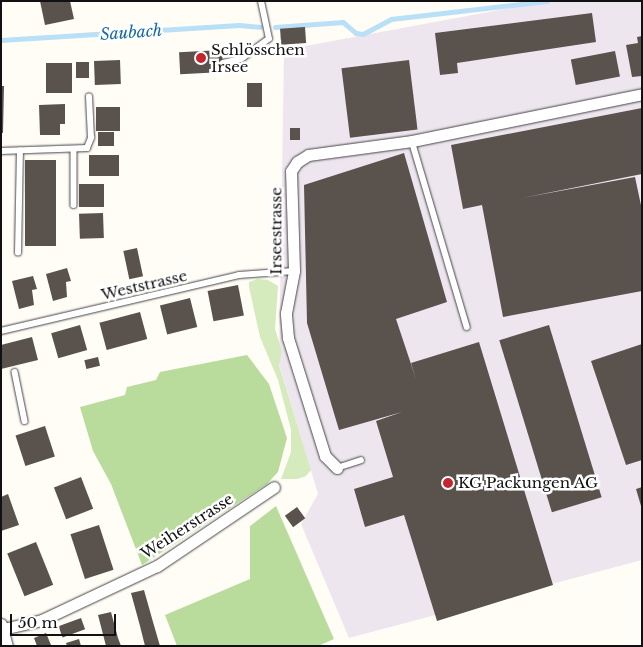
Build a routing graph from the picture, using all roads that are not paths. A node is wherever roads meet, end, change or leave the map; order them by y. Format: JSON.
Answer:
{"nodes":[{"id":1,"x":261,"y":1,"type":"edge"},
{"id":2,"x":223,"y":63,"type":"dead end"},
{"id":3,"x":642,"y":94,"type":"edge"},
{"id":4,"x":89,"y":98,"type":"dead end"},
{"id":5,"x":412,"y":142,"type":"junction"},
{"id":6,"x":1,"y":150,"type":"edge"},
{"id":7,"x":20,"y":150,"type":"junction"},
{"id":8,"x":74,"y":150,"type":"junction"},
{"id":9,"x":74,"y":204,"type":"dead end"},
{"id":10,"x":18,"y":253,"type":"dead end"},
{"id":11,"x":294,"y":270,"type":"junction"},
{"id":12,"x":467,"y":327,"type":"dead end"},
{"id":13,"x":1,"y":331,"type":"edge"},
{"id":14,"x":14,"y":372,"type":"dead end"},
{"id":15,"x":25,"y":421,"type":"dead end"},
{"id":16,"x":361,"y":460,"type":"dead end"},
{"id":17,"x":337,"y":468,"type":"joint"},
{"id":18,"x":274,"y":487,"type":"dead end"},
{"id":19,"x":2,"y":627,"type":"edge"},
{"id":20,"x":7,"y":646,"type":"edge"}],
"edges":[{"from":1,"to":2,"type":"lane"},
{"from":3,"to":5,"type":"street","name":"Irseestrasse"},
{"from":4,"to":8,"type":"lane"},
{"from":5,"to":11,"type":"street","name":"Irseestrasse"},
{"from":5,"to":12,"type":"lane"},
{"from":6,"to":7,"type":"lane"},
{"from":7,"to":8,"type":"lane"},
{"from":7,"to":10,"type":"lane"},
{"from":8,"to":9,"type":"lane"},
{"from":11,"to":13,"type":"lane","name":"Weststrasse"},
{"from":11,"to":17,"type":"street","name":"Irseestrasse"},
{"from":14,"to":15,"type":"lane"},
{"from":16,"to":17,"type":"lane"},
{"from":18,"to":19,"type":"street","name":"Weiherstrasse"},
{"from":19,"to":20,"type":"street","name":"Weiherstrasse"}]}
